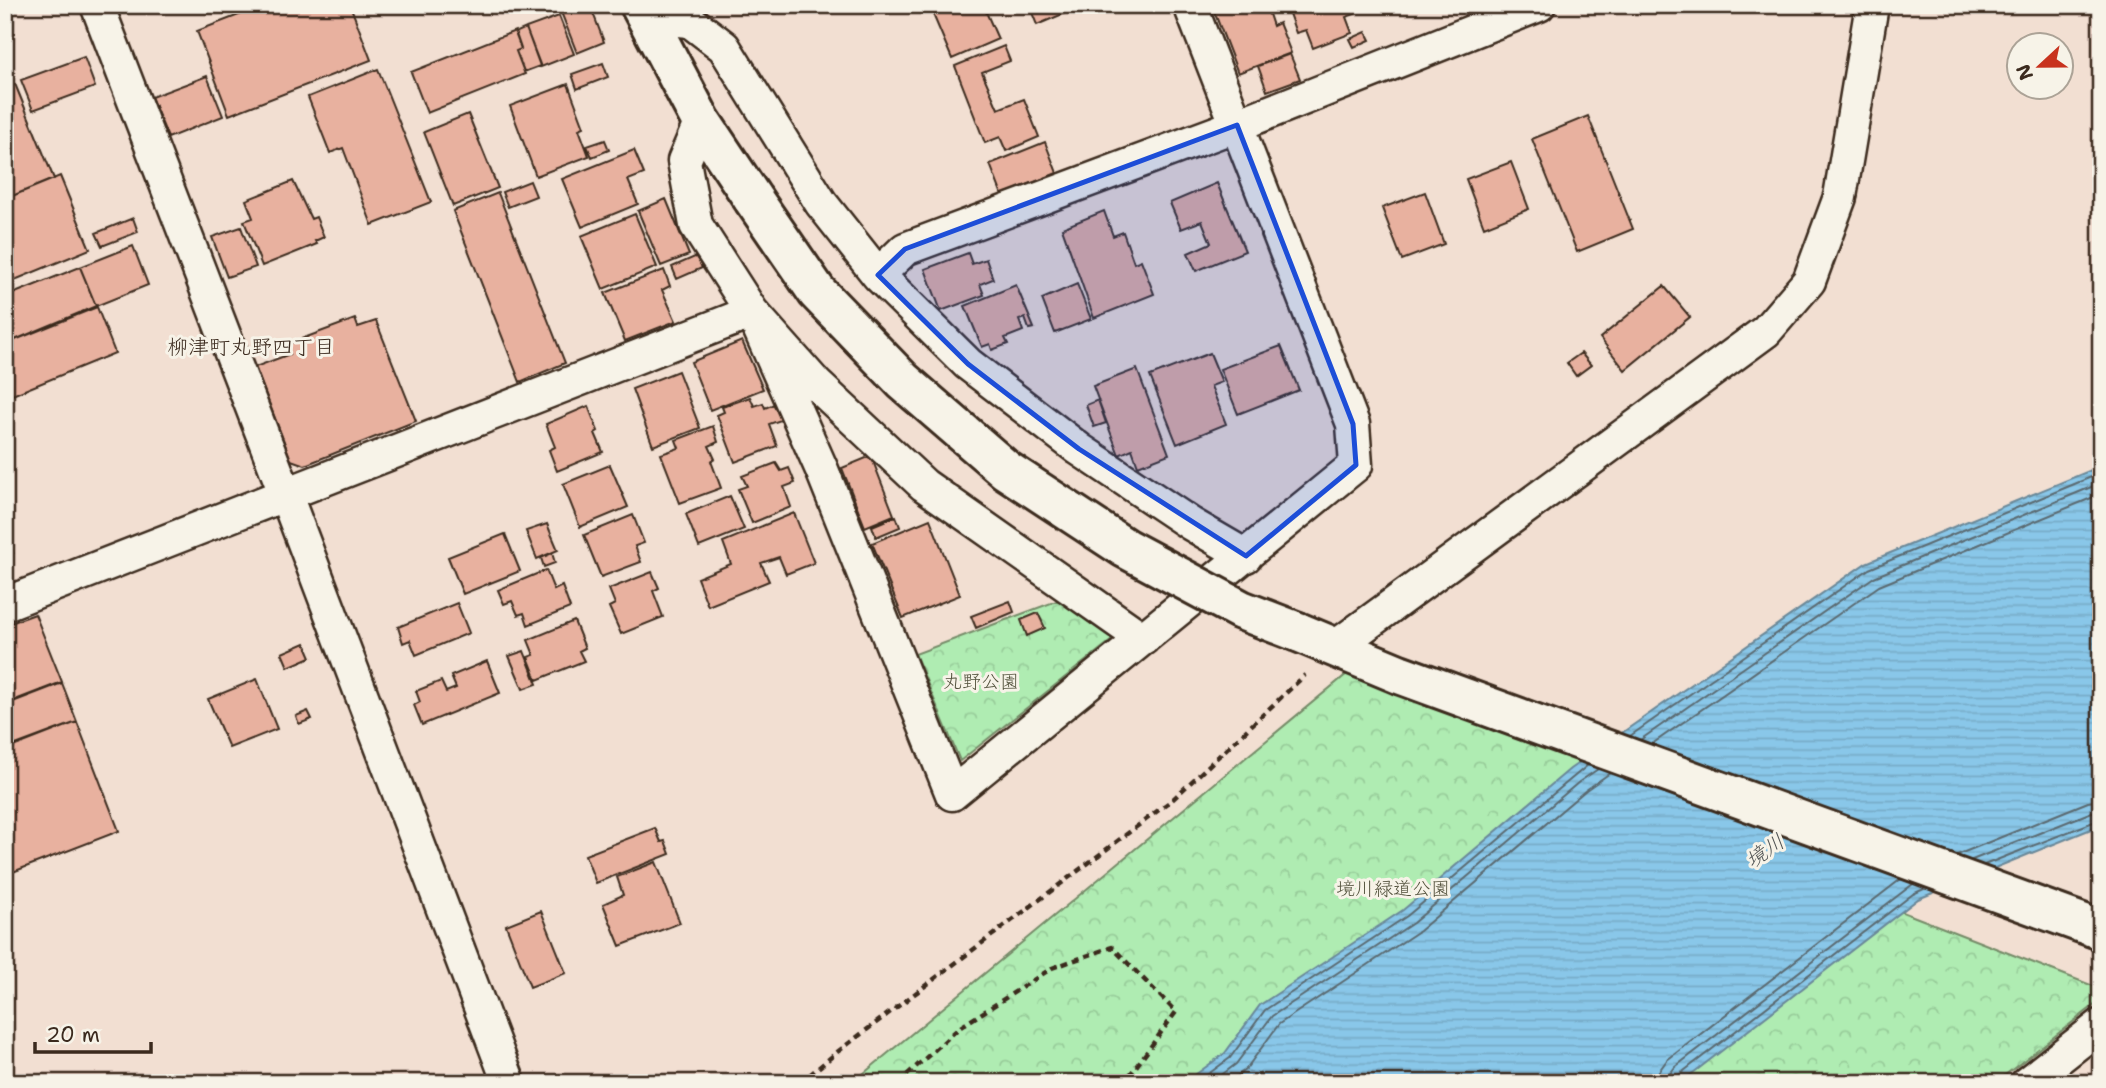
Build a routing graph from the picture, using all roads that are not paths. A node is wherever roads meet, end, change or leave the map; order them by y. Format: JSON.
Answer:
{"nodes":[{"id":1,"x":97,"y":5,"type":"edge"},
{"id":2,"x":1191,"y":5,"type":"edge"},
{"id":3,"x":1538,"y":5,"type":"edge"},
{"id":4,"x":1872,"y":5,"type":"edge"},
{"id":5,"x":643,"y":11,"type":"edge"},
{"id":6,"x":701,"y":121,"type":"junction"},
{"id":7,"x":1237,"y":125,"type":"junction"},
{"id":8,"x":878,"y":275,"type":"junction"},
{"id":9,"x":752,"y":312,"type":"junction"},
{"id":10,"x":285,"y":493,"type":"junction"},
{"id":11,"x":1246,"y":556,"type":"junction"},
{"id":12,"x":5,"y":604,"type":"edge"},
{"id":13,"x":1143,"y":639,"type":"junction"},
{"id":14,"x":1334,"y":648,"type":"junction"},
{"id":15,"x":2101,"y":930,"type":"edge"},
{"id":16,"x":2101,"y":1025,"type":"edge"},
{"id":17,"x":509,"y":1083,"type":"edge"},
{"id":18,"x":2027,"y":1083,"type":"edge"}],
"edges":[{"from":1,"to":10,"type":"street"},
{"from":2,"to":7,"type":"street"},
{"from":3,"to":7,"type":"street"},
{"from":4,"to":14,"type":"street"},
{"from":5,"to":6,"type":"street"},
{"from":5,"to":8,"type":"street"},
{"from":6,"to":9,"type":"street"},
{"from":6,"to":14,"type":"street","bridge":true},
{"from":7,"to":8,"type":"street"},
{"from":7,"to":11,"type":"street"},
{"from":8,"to":11,"type":"street"},
{"from":9,"to":10,"type":"street"},
{"from":9,"to":13,"type":"street"},
{"from":9,"to":13,"type":"street"},
{"from":10,"to":12,"type":"street"},
{"from":10,"to":17,"type":"street"},
{"from":11,"to":13,"type":"street"},
{"from":14,"to":15,"type":"street"},
{"from":16,"to":18,"type":"street"}]}
